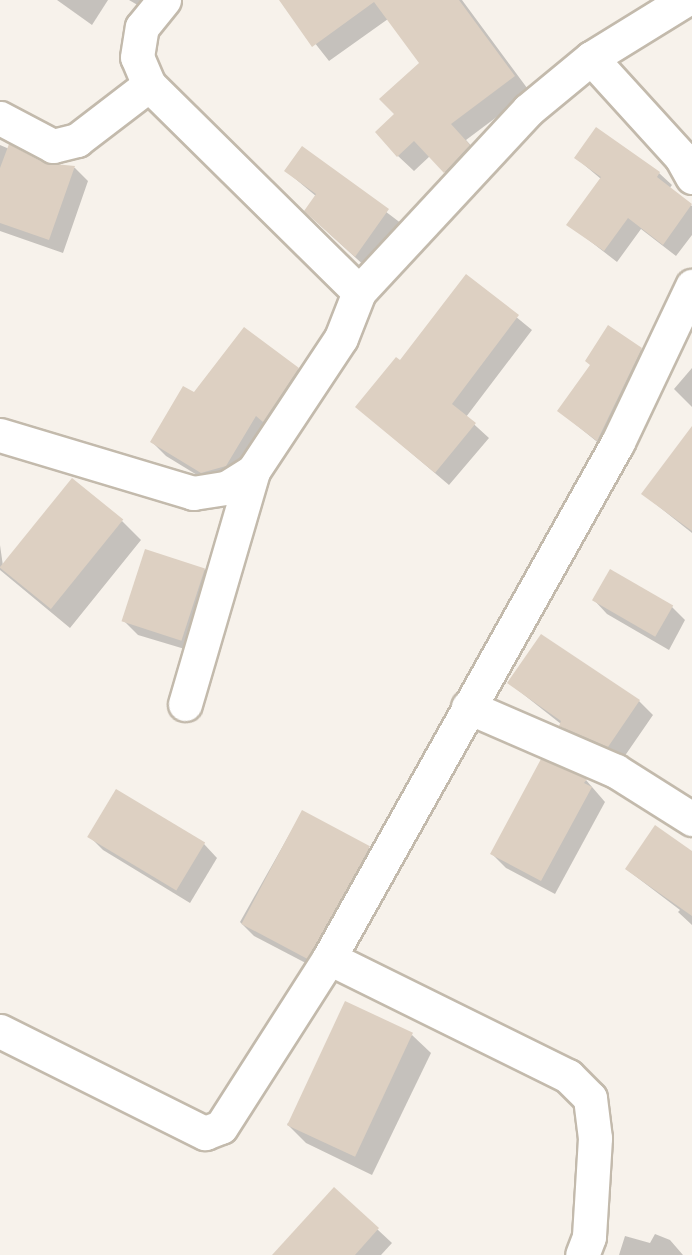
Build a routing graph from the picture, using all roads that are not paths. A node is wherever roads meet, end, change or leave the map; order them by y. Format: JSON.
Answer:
{"nodes":[{"id":1,"x":164,"y":0,"type":"edge"},
{"id":2,"x":685,"y":0,"type":"edge"},
{"id":3,"x":591,"y":58,"type":"junction"},
{"id":4,"x":149,"y":86,"type":"junction"},
{"id":5,"x":0,"y":118,"type":"edge"},
{"id":6,"x":692,"y":177,"type":"edge"},
{"id":7,"x":692,"y":286,"type":"edge"},
{"id":8,"x":359,"y":292,"type":"junction"},
{"id":9,"x":0,"y":435,"type":"edge"},
{"id":10,"x":253,"y":471,"type":"junction"},
{"id":11,"x":184,"y":704,"type":"dead end"},
{"id":12,"x":468,"y":707,"type":"junction"},
{"id":13,"x":692,"y":819,"type":"edge"},
{"id":14,"x":329,"y":958,"type":"junction"},
{"id":15,"x":0,"y":1031,"type":"edge"},
{"id":16,"x":582,"y":1255,"type":"edge"}],
"edges":[{"from":1,"to":4,"type":"street"},
{"from":2,"to":3,"type":"street"},
{"from":3,"to":6,"type":"street"},
{"from":3,"to":8,"type":"street"},
{"from":4,"to":5,"type":"street"},
{"from":4,"to":8,"type":"street"},
{"from":7,"to":12,"type":"street"},
{"from":8,"to":10,"type":"street"},
{"from":9,"to":10,"type":"street"},
{"from":10,"to":11,"type":"street"},
{"from":12,"to":13,"type":"street"},
{"from":12,"to":14,"type":"street"},
{"from":14,"to":15,"type":"street"},
{"from":14,"to":16,"type":"street"}]}
